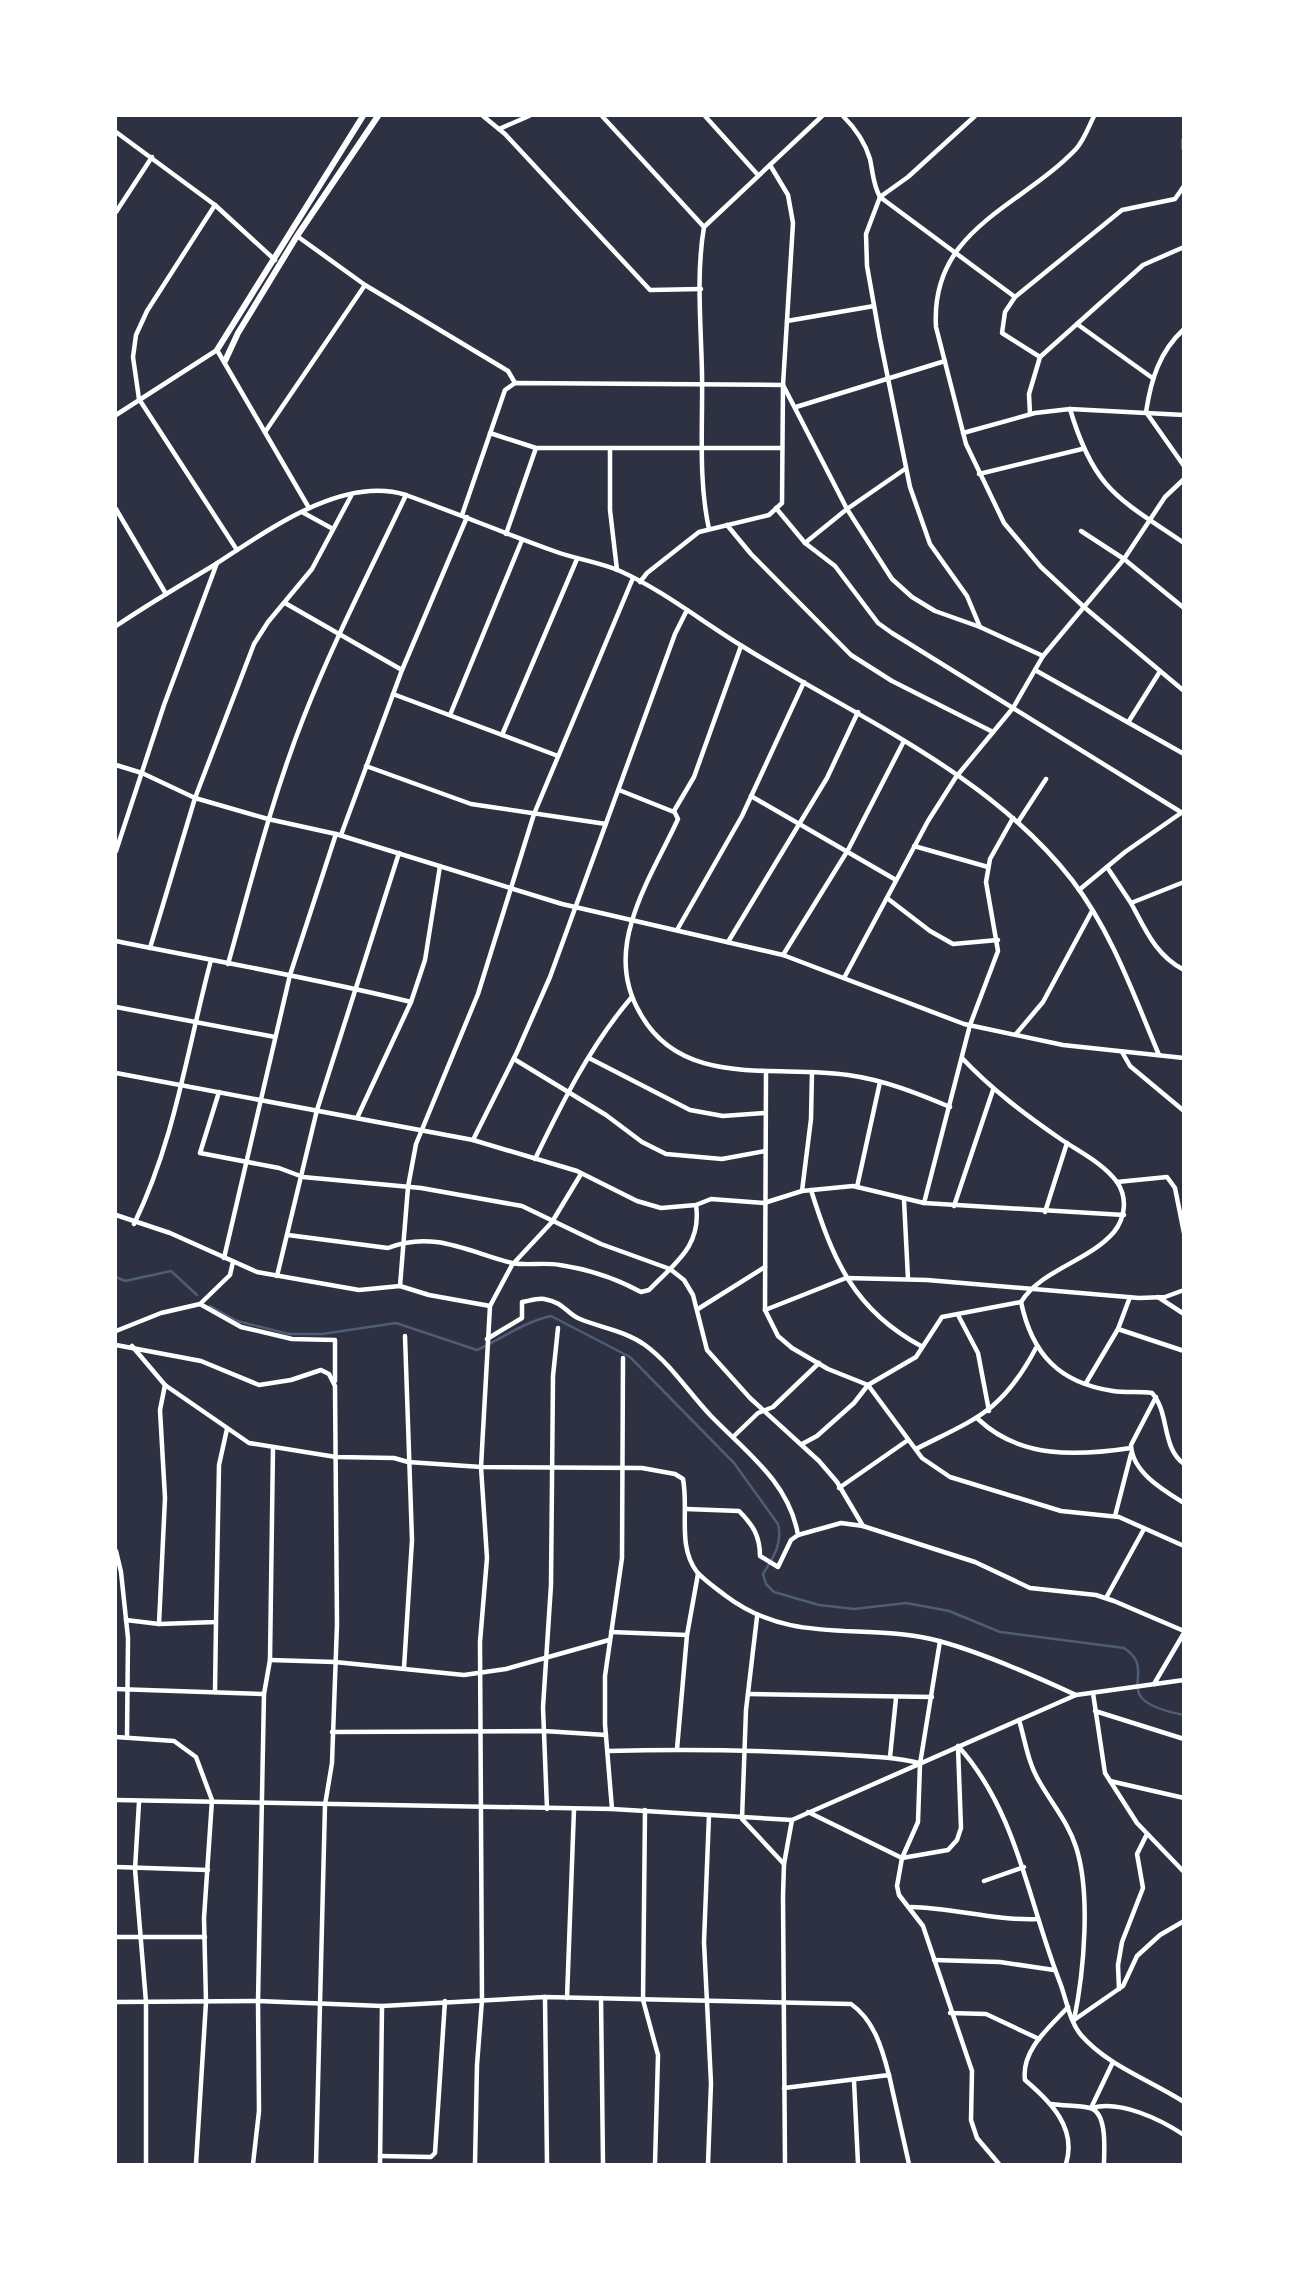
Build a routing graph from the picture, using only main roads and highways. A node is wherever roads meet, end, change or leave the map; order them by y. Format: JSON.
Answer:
{"nodes":[{"id":1,"x":363,"y":116,"type":"edge"},
{"id":2,"x":378,"y":116,"type":"edge"},
{"id":3,"x":217,"y":350,"type":"road end"},
{"id":4,"x":225,"y":362,"type":"road end"}],
"edges":[{"from":1,"to":3,"type":"main road"},
{"from":2,"to":4,"type":"main road"}]}
